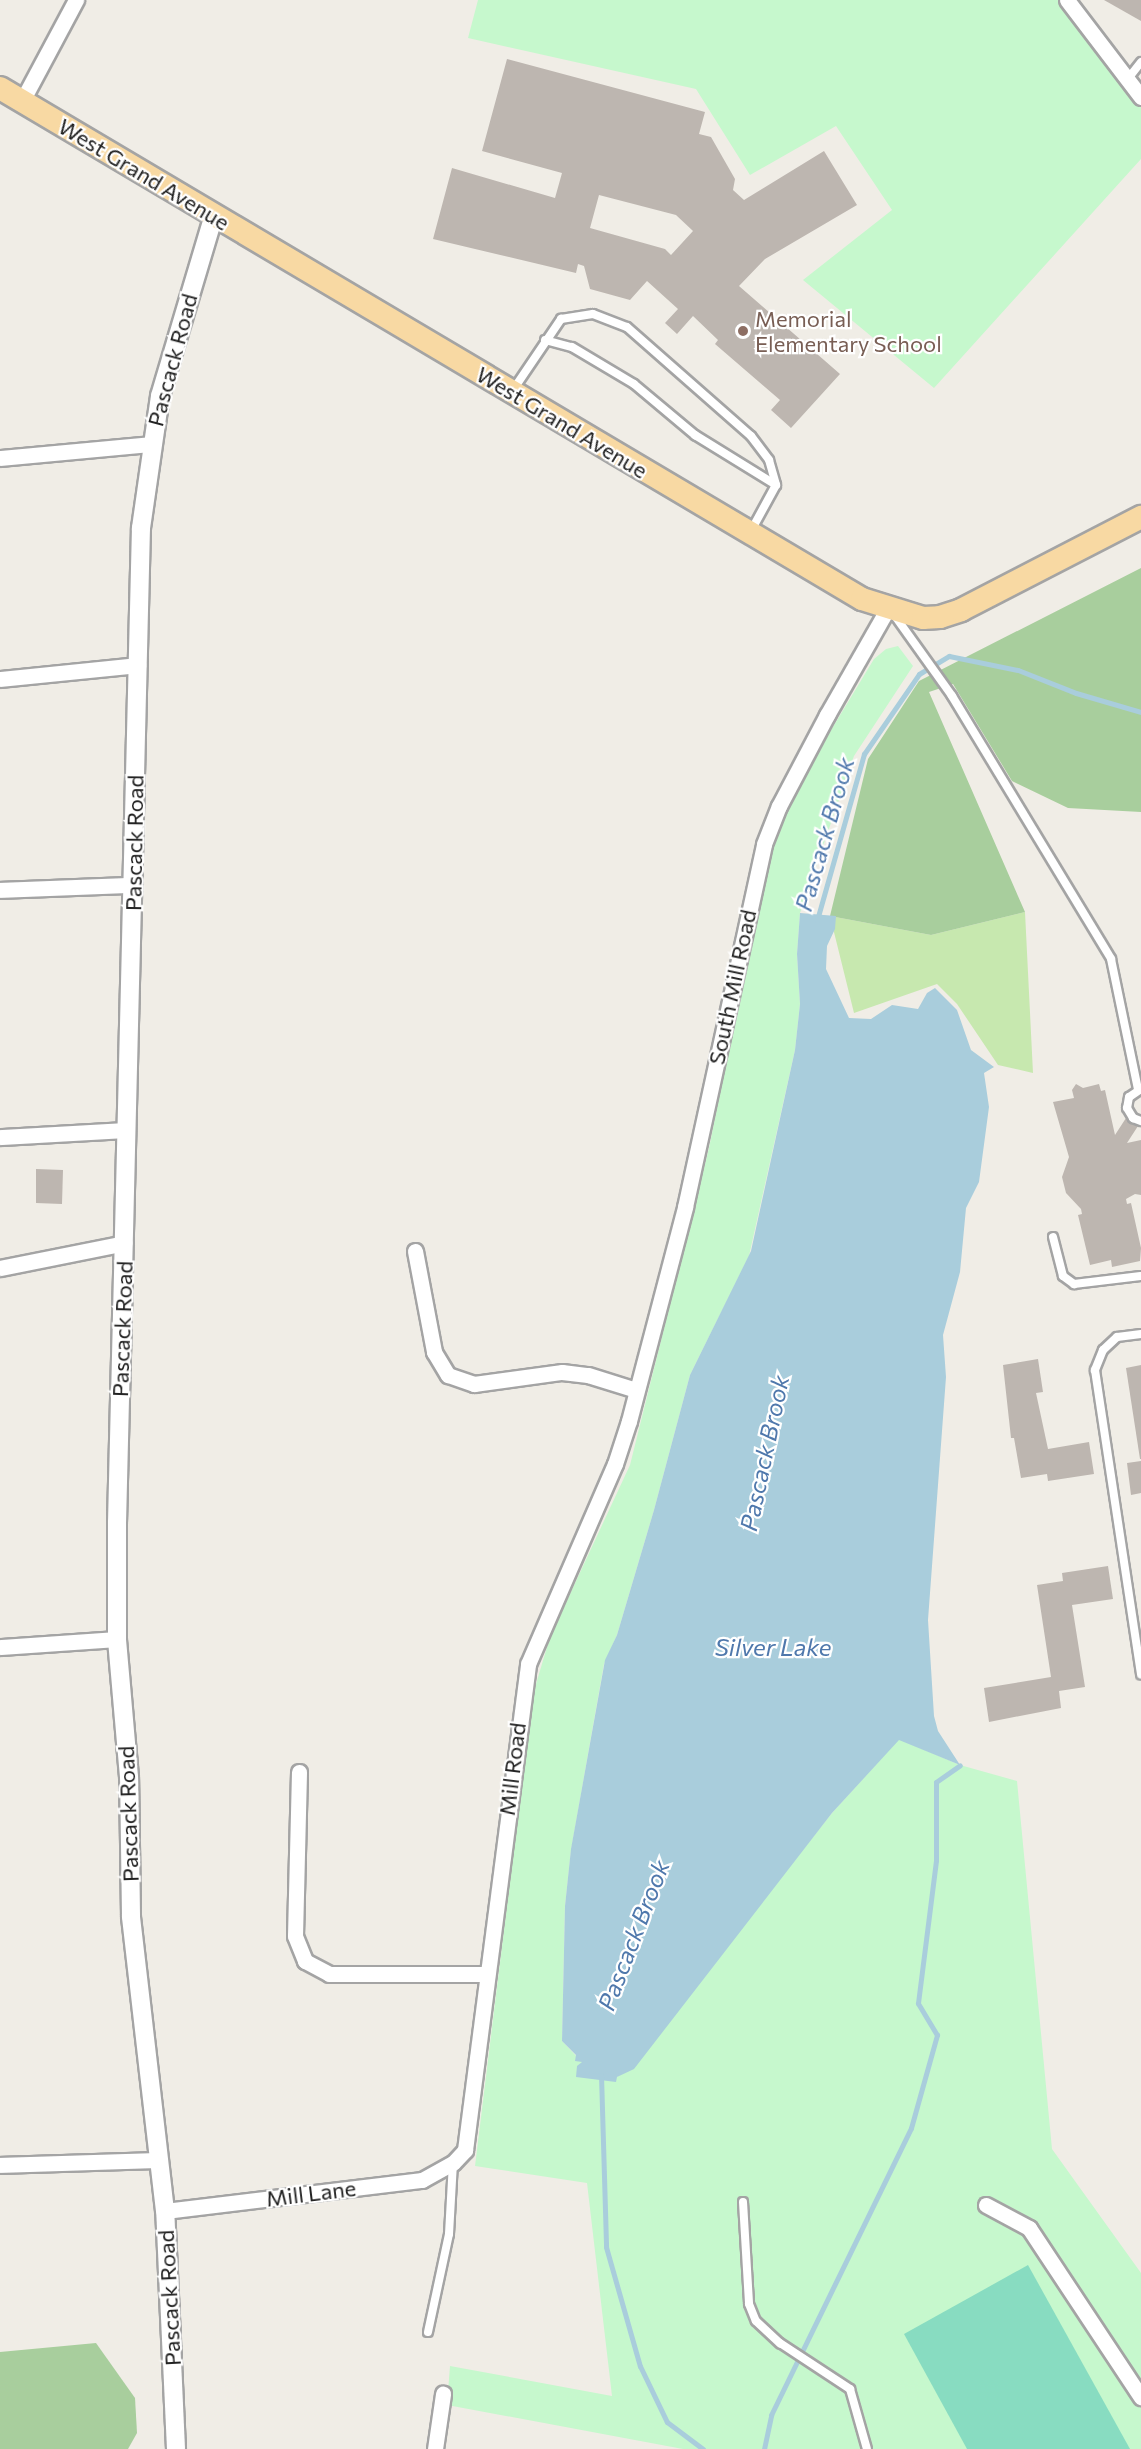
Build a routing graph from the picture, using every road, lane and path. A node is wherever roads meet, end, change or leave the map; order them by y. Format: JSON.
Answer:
{"nodes":[{"id":1,"x":76,"y":0,"type":"edge"},
{"id":2,"x":1066,"y":0,"type":"edge"},
{"id":3,"x":1141,"y":62,"type":"edge"},
{"id":4,"x":1127,"y":80,"type":"junction"},
{"id":5,"x":0,"y":88,"type":"edge"},
{"id":6,"x":1141,"y":97,"type":"edge"},
{"id":7,"x":22,"y":101,"type":"junction"},
{"id":8,"x":214,"y":215,"type":"junction"},
{"id":9,"x":545,"y":340,"type":"junction"},
{"id":10,"x":511,"y":392,"type":"junction"},
{"id":11,"x":150,"y":444,"type":"junction"},
{"id":12,"x":0,"y":458,"type":"edge"},
{"id":13,"x":776,"y":485,"type":"junction"},
{"id":14,"x":1141,"y":517,"type":"edge"},
{"id":15,"x":749,"y":533,"type":"junction"},
{"id":16,"x":888,"y":608,"type":"junction"},
{"id":17,"x":138,"y":665,"type":"junction"},
{"id":18,"x":0,"y":679,"type":"edge"},
{"id":19,"x":134,"y":885,"type":"junction"},
{"id":20,"x":0,"y":890,"type":"edge"},
{"id":21,"x":1140,"y":1089,"type":"edge"},
{"id":22,"x":1141,"y":1121,"type":"edge"},
{"id":23,"x":127,"y":1130,"type":"junction"},
{"id":24,"x":0,"y":1137,"type":"edge"},
{"id":25,"x":1053,"y":1237,"type":"dead end"},
{"id":26,"x":124,"y":1243,"type":"junction"},
{"id":27,"x":415,"y":1251,"type":"dead end"},
{"id":28,"x":0,"y":1268,"type":"edge"},
{"id":29,"x":1141,"y":1276,"type":"edge"},
{"id":30,"x":1141,"y":1334,"type":"edge"},
{"id":31,"x":636,"y":1390,"type":"junction"},
{"id":32,"x":117,"y":1639,"type":"junction"},
{"id":33,"x":0,"y":1647,"type":"edge"},
{"id":34,"x":1141,"y":1675,"type":"edge"},
{"id":35,"x":299,"y":1772,"type":"dead end"},
{"id":36,"x":487,"y":1974,"type":"junction"},
{"id":37,"x":158,"y":2160,"type":"junction"},
{"id":38,"x":453,"y":2163,"type":"junction"},
{"id":39,"x":0,"y":2165,"type":"edge"},
{"id":40,"x":742,"y":2202,"type":"dead end"},
{"id":41,"x":986,"y":2205,"type":"dead end"},
{"id":42,"x":165,"y":2211,"type":"junction"},
{"id":43,"x":428,"y":2332,"type":"dead end"},
{"id":44,"x":443,"y":2394,"type":"dead end"},
{"id":45,"x":1141,"y":2397,"type":"edge"},
{"id":46,"x":176,"y":2449,"type":"edge"},
{"id":47,"x":435,"y":2449,"type":"edge"},
{"id":48,"x":867,"y":2449,"type":"edge"}],
"edges":[{"from":1,"to":7,"type":"street"},
{"from":2,"to":4,"type":"street"},
{"from":3,"to":4,"type":"lane"},
{"from":4,"to":6,"type":"street"},
{"from":5,"to":7,"type":"main road","name":"West Grand Avenue"},
{"from":7,"to":8,"type":"main road","name":"West Grand Avenue"},
{"from":8,"to":10,"type":"main road","name":"West Grand Avenue"},
{"from":8,"to":11,"type":"street","name":"Pascack Road"},
{"from":9,"to":10,"type":"lane"},
{"from":9,"to":13,"type":"lane"},
{"from":9,"to":13,"type":"lane"},
{"from":10,"to":15,"type":"main road","name":"West Grand Avenue"},
{"from":11,"to":12,"type":"street"},
{"from":11,"to":17,"type":"street","name":"Pascack Road"},
{"from":13,"to":15,"type":"lane"},
{"from":14,"to":16,"type":"main road","name":"West Grand Avenue"},
{"from":15,"to":16,"type":"main road","name":"West Grand Avenue"},
{"from":16,"to":21,"type":"lane"},
{"from":16,"to":31,"type":"street","name":"South Mill Road"},
{"from":17,"to":18,"type":"street"},
{"from":17,"to":19,"type":"street","name":"Pascack Road"},
{"from":19,"to":20,"type":"street"},
{"from":19,"to":23,"type":"street","name":"Pascack Road"},
{"from":21,"to":22,"type":"lane"},
{"from":23,"to":24,"type":"street"},
{"from":23,"to":26,"type":"street","name":"Pascack Road"},
{"from":25,"to":29,"type":"lane"},
{"from":26,"to":28,"type":"street"},
{"from":26,"to":32,"type":"street","name":"Pascack Road"},
{"from":27,"to":31,"type":"street"},
{"from":30,"to":34,"type":"lane"},
{"from":31,"to":36,"type":"street","name":"Mill Road"},
{"from":32,"to":33,"type":"street"},
{"from":32,"to":37,"type":"street","name":"Pascack Road"},
{"from":35,"to":36,"type":"street"},
{"from":36,"to":38,"type":"street","name":"Mill Road"},
{"from":37,"to":39,"type":"street"},
{"from":37,"to":42,"type":"street","name":"Pascack Road"},
{"from":38,"to":42,"type":"street","name":"Mill Lane"},
{"from":38,"to":43,"type":"lane"},
{"from":40,"to":48,"type":"lane"},
{"from":41,"to":45,"type":"street"},
{"from":42,"to":46,"type":"street","name":"Pascack Road"},
{"from":44,"to":47,"type":"street"}]}
